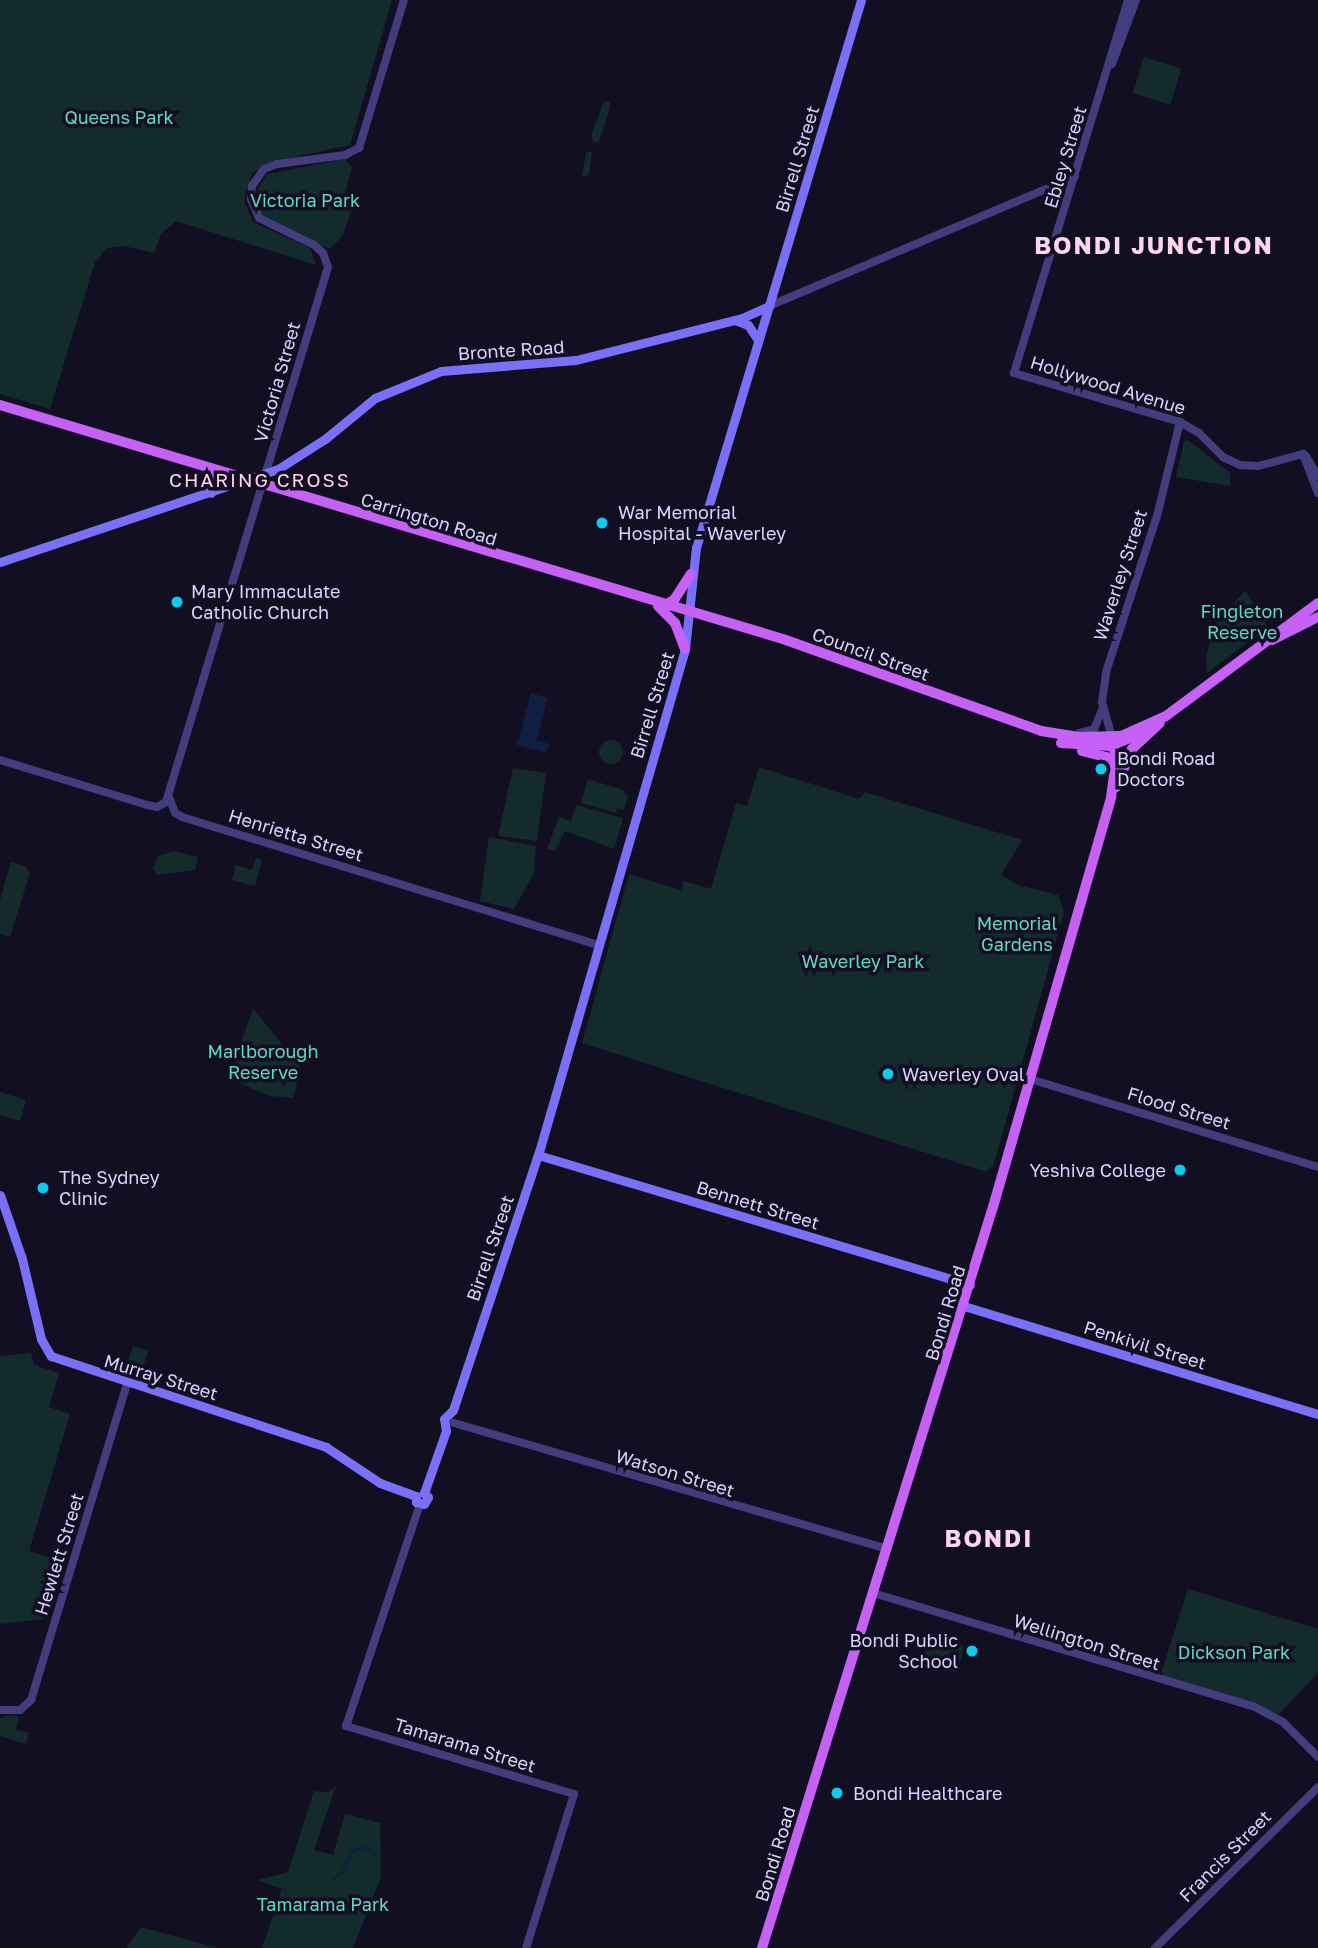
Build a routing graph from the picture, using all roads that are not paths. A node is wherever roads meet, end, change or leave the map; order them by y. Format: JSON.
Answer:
{"nodes":[{"id":1,"x":404,"y":0,"type":"edge"},
{"id":2,"x":861,"y":0,"type":"edge"},
{"id":3,"x":1128,"y":0,"type":"edge"},
{"id":4,"x":1136,"y":0,"type":"edge"},
{"id":5,"x":1109,"y":70,"type":"junction"},
{"id":6,"x":1076,"y":177,"type":"junction"},
{"id":7,"x":769,"y":306,"type":"junction"},
{"id":8,"x":734,"y":320,"type":"junction"},
{"id":9,"x":758,"y":341,"type":"junction"},
{"id":10,"x":1014,"y":373,"type":"joint"},
{"id":11,"x":0,"y":405,"type":"edge"},
{"id":12,"x":1180,"y":422,"type":"junction"},
{"id":13,"x":1303,"y":454,"type":"junction"},
{"id":14,"x":209,"y":468,"type":"junction"},
{"id":15,"x":267,"y":473,"type":"junction"},
{"id":16,"x":1318,"y":476,"type":"edge"},
{"id":17,"x":249,"y":480,"type":"junction"},
{"id":18,"x":264,"y":485,"type":"junction"},
{"id":19,"x":211,"y":493,"type":"junction"},
{"id":20,"x":1318,"y":493,"type":"edge"},
{"id":21,"x":0,"y":562,"type":"edge"},
{"id":22,"x":691,"y":574,"type":"junction"},
{"id":23,"x":1318,"y":603,"type":"edge"},
{"id":24,"x":660,"y":605,"type":"junction"},
{"id":25,"x":689,"y":612,"type":"junction"},
{"id":26,"x":1318,"y":617,"type":"edge"},
{"id":27,"x":1271,"y":640,"type":"junction"},
{"id":28,"x":685,"y":649,"type":"junction"},
{"id":29,"x":1103,"y":708,"type":"junction"},
{"id":30,"x":1163,"y":720,"type":"junction"},
{"id":31,"x":1063,"y":738,"type":"junction"},
{"id":32,"x":1115,"y":743,"type":"junction"},
{"id":33,"x":0,"y":760,"type":"edge"},
{"id":34,"x":1116,"y":766,"type":"junction"},
{"id":35,"x":169,"y":797,"type":"junction"},
{"id":36,"x":1111,"y":797,"type":"junction"},
{"id":37,"x":598,"y":945,"type":"junction"},
{"id":38,"x":1030,"y":1079,"type":"junction"},
{"id":39,"x":538,"y":1155,"type":"junction"},
{"id":40,"x":1318,"y":1167,"type":"edge"},
{"id":41,"x":0,"y":1195,"type":"edge"},
{"id":42,"x":970,"y":1285,"type":"junction"},
{"id":43,"x":964,"y":1306,"type":"junction"},
{"id":44,"x":127,"y":1384,"type":"junction"},
{"id":45,"x":1318,"y":1414,"type":"edge"},
{"id":46,"x":451,"y":1421,"type":"junction"},
{"id":47,"x":420,"y":1498,"type":"junction"},
{"id":48,"x":887,"y":1549,"type":"junction"},
{"id":49,"x":873,"y":1593,"type":"junction"},
{"id":50,"x":0,"y":1710,"type":"edge"},
{"id":51,"x":346,"y":1726,"type":"joint"},
{"id":52,"x":1318,"y":1757,"type":"edge"},
{"id":53,"x":1318,"y":1787,"type":"edge"},
{"id":54,"x":526,"y":1948,"type":"edge"},
{"id":55,"x":762,"y":1948,"type":"edge"},
{"id":56,"x":1155,"y":1948,"type":"edge"}],
"edges":[{"from":1,"to":15,"type":"street","name":"Victoria Street"},
{"from":2,"to":7,"type":"main road","name":"Birrell Street"},
{"from":3,"to":5,"type":"street","name":"Ebley Street"},
{"from":4,"to":5,"type":"street","name":"Ebley Street"},
{"from":5,"to":6,"type":"street","name":"Ebley Street"},
{"from":6,"to":7,"type":"street","name":"Bronte Road"},
{"from":6,"to":10,"type":"street","name":"Ebley Street"},
{"from":7,"to":8,"type":"main road","name":"Bronte Road"},
{"from":7,"to":9,"type":"main road","name":"Birrell Street"},
{"from":8,"to":9,"type":"main road"},
{"from":8,"to":15,"type":"main road","name":"Bronte Road"},
{"from":9,"to":22,"type":"main road","name":"Birrell Street"},
{"from":10,"to":12,"type":"street","name":"Hollywood Avenue"},
{"from":11,"to":14,"type":"main road","name":"Carrington Road"},
{"from":12,"to":13,"type":"street","name":"Hollywood Avenue"},
{"from":12,"to":29,"type":"street","name":"Waverley Street"},
{"from":13,"to":16,"type":"street"},
{"from":13,"to":20,"type":"street"},
{"from":14,"to":17,"type":"main road","name":"Carrington Road"},
{"from":14,"to":19,"type":"main road"},
{"from":15,"to":17,"type":"main road","name":"Bronte Road"},
{"from":15,"to":18,"type":"street","name":"Victoria Street"},
{"from":17,"to":18,"type":"main road","name":"Carrington Road"},
{"from":17,"to":19,"type":"main road","name":"Bronte Road"},
{"from":18,"to":24,"type":"main road","name":"Carrington Road"},
{"from":18,"to":35,"type":"street","name":"Victoria Street"},
{"from":19,"to":21,"type":"main road","name":"Bronte Road"},
{"from":22,"to":24,"type":"main road"},
{"from":22,"to":25,"type":"main road","name":"Birrell Street"},
{"from":23,"to":27,"type":"main road"},
{"from":24,"to":25,"type":"main road","name":"Carrington Road"},
{"from":24,"to":28,"type":"main road"},
{"from":25,"to":28,"type":"main road","name":"Birrell Street"},
{"from":25,"to":31,"type":"main road","name":"Council Street"},
{"from":26,"to":27,"type":"main road"},
{"from":27,"to":30,"type":"main road"},
{"from":28,"to":37,"type":"main road","name":"Birrell Street"},
{"from":29,"to":31,"type":"street"},
{"from":29,"to":32,"type":"street","name":"Waverley Street"},
{"from":30,"to":32,"type":"main road"},
{"from":30,"to":36,"type":"main road"},
{"from":31,"to":32,"type":"main road","name":"Council Street"},
{"from":31,"to":34,"type":"main road"},
{"from":32,"to":34,"type":"main road","name":"Bondi Road"},
{"from":33,"to":35,"type":"street"},
{"from":34,"to":36,"type":"main road","name":"Bondi Road"},
{"from":35,"to":37,"type":"street","name":"Henrietta Street"},
{"from":36,"to":38,"type":"main road","name":"Bondi Road"},
{"from":37,"to":39,"type":"main road","name":"Birrell Street"},
{"from":38,"to":40,"type":"street","name":"Flood Street"},
{"from":38,"to":42,"type":"main road","name":"Bondi Road"},
{"from":39,"to":42,"type":"main road","name":"Bennett Street"},
{"from":39,"to":46,"type":"main road","name":"Birrell Street"},
{"from":41,"to":44,"type":"main road","name":"Murray Street"},
{"from":42,"to":43,"type":"main road","name":"Bondi Road"},
{"from":43,"to":45,"type":"main road","name":"Penkivil Street"},
{"from":43,"to":48,"type":"main road","name":"Bondi Road"},
{"from":44,"to":47,"type":"main road","name":"Murray Street"},
{"from":44,"to":50,"type":"street","name":"Hewlett Street"},
{"from":46,"to":47,"type":"main road","name":"Birrell Street"},
{"from":46,"to":48,"type":"street","name":"Watson Street"},
{"from":47,"to":51,"type":"street","name":"Birrell Street"},
{"from":48,"to":49,"type":"main road","name":"Bondi Road"},
{"from":49,"to":52,"type":"street","name":"Wellington Street"},
{"from":49,"to":55,"type":"main road","name":"Bondi Road"},
{"from":51,"to":54,"type":"street","name":"Tamarama Street"},
{"from":53,"to":56,"type":"street","name":"Francis Street"}]}
